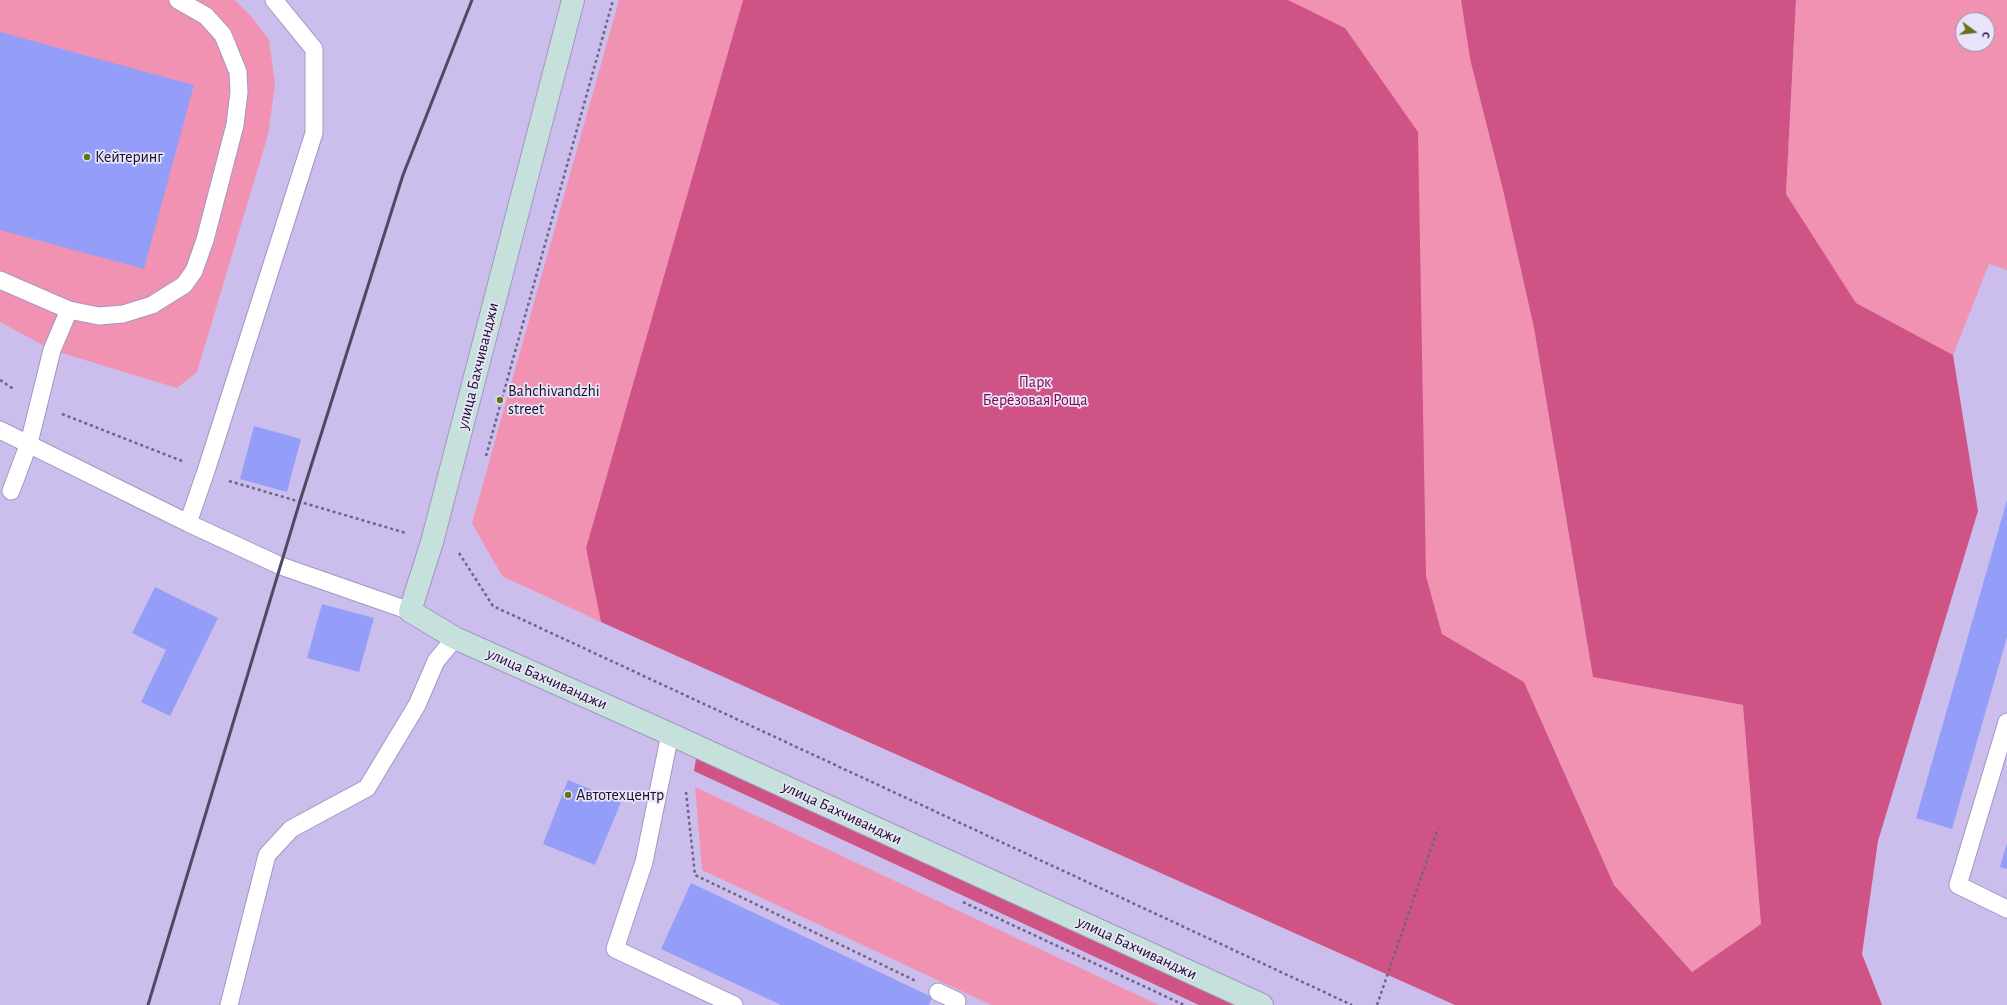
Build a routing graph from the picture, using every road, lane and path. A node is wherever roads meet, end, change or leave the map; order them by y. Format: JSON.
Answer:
{"nodes":[{"id":1,"x":178,"y":0,"type":"edge"},
{"id":2,"x":274,"y":0,"type":"edge"},
{"id":3,"x":573,"y":0,"type":"edge"},
{"id":4,"x":613,"y":0,"type":"edge"},
{"id":5,"x":0,"y":280,"type":"edge"},
{"id":6,"x":69,"y":310,"type":"junction"},
{"id":7,"x":0,"y":430,"type":"edge"},
{"id":8,"x":29,"y":443,"type":"junction"},
{"id":9,"x":486,"y":457,"type":"dead end"},
{"id":10,"x":11,"y":491,"type":"dead end"},
{"id":11,"x":188,"y":524,"type":"junction"},
{"id":12,"x":461,"y":546,"type":"dead end"},
{"id":13,"x":410,"y":611,"type":"junction"},
{"id":14,"x":455,"y":638,"type":"junction"},
{"id":15,"x":2007,"y":722,"type":"edge"},
{"id":16,"x":670,"y":734,"type":"junction"},
{"id":17,"x":686,"y":786,"type":"dead end"},
{"id":18,"x":1438,"y":828,"type":"dead end"},
{"id":19,"x":2007,"y":909,"type":"edge"},
{"id":20,"x":938,"y":992,"type":"joint"},
{"id":21,"x":228,"y":1005,"type":"edge"},
{"id":22,"x":734,"y":1005,"type":"edge"},
{"id":23,"x":955,"y":1005,"type":"edge"},
{"id":24,"x":1262,"y":1005,"type":"edge"},
{"id":25,"x":1352,"y":1005,"type":"edge"},
{"id":26,"x":1377,"y":1005,"type":"edge"}],
"edges":[{"from":1,"to":6,"type":"lane"},
{"from":2,"to":11,"type":"lane"},
{"from":3,"to":13,"type":"main road","name":"улица Бахчиванджи"},
{"from":4,"to":9,"type":"path"},
{"from":5,"to":6,"type":"lane"},
{"from":6,"to":8,"type":"lane"},
{"from":7,"to":8,"type":"lane"},
{"from":8,"to":10,"type":"lane"},
{"from":8,"to":11,"type":"lane"},
{"from":11,"to":13,"type":"lane"},
{"from":12,"to":25,"type":"path"},
{"from":13,"to":14,"type":"main road","name":"улица Бахчиванджи"},
{"from":14,"to":16,"type":"main road","name":"улица Бахчиванджи"},
{"from":14,"to":21,"type":"lane"},
{"from":15,"to":19,"type":"lane"},
{"from":16,"to":22,"type":"lane"},
{"from":16,"to":24,"type":"main road","name":"улица Бахчиванджи"},
{"from":17,"to":20,"type":"path"},
{"from":18,"to":26,"type":"path"},
{"from":20,"to":23,"type":"lane"}]}
